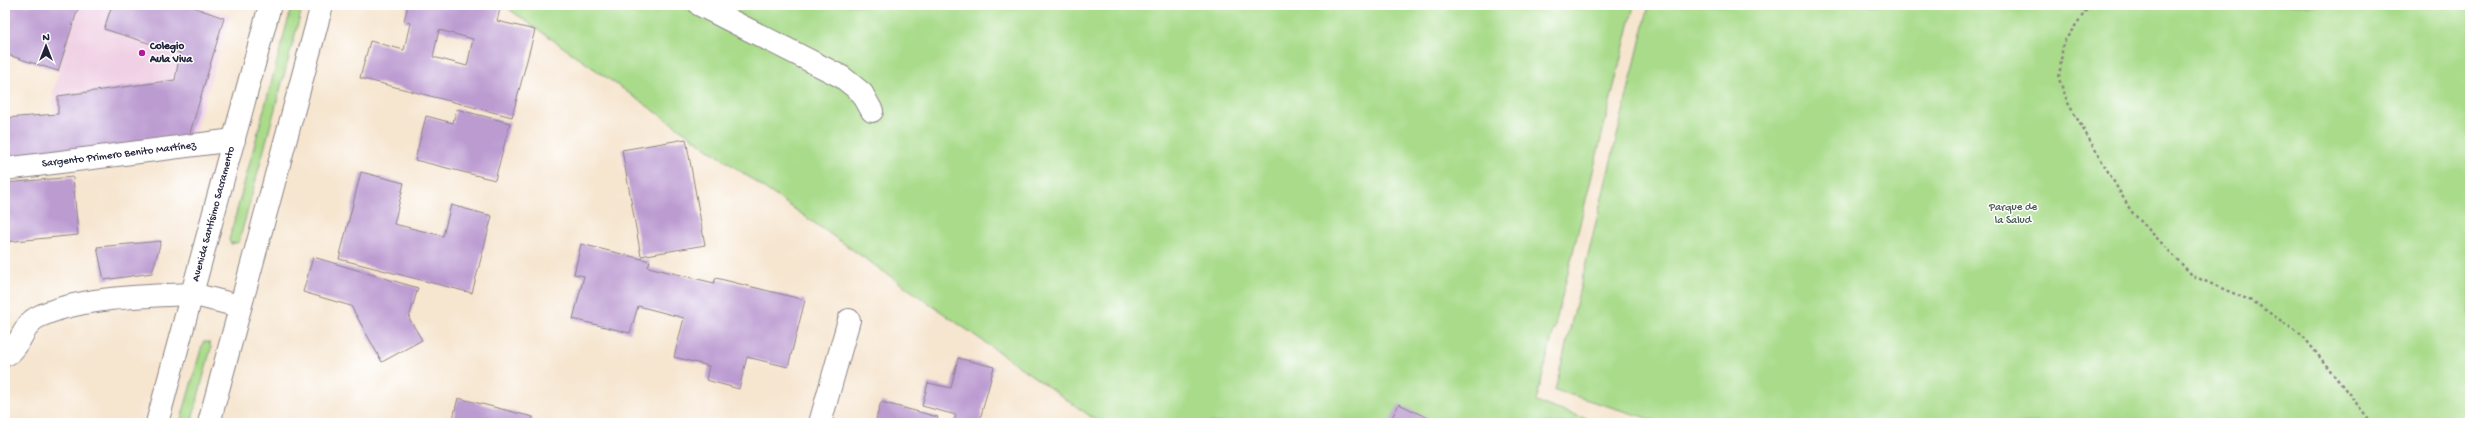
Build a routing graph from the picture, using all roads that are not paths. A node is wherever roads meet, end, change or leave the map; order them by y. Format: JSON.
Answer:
{"nodes":[{"id":1,"x":270,"y":5,"type":"edge"},
{"id":2,"x":322,"y":5,"type":"edge"},
{"id":3,"x":700,"y":5,"type":"edge"},
{"id":4,"x":872,"y":111,"type":"dead end"},
{"id":5,"x":234,"y":140,"type":"junction"},
{"id":6,"x":5,"y":169,"type":"edge"},
{"id":7,"x":192,"y":294,"type":"junction"},
{"id":8,"x":239,"y":306,"type":"junction"},
{"id":9,"x":849,"y":320,"type":"dead end"},
{"id":10,"x":5,"y":355,"type":"edge"},
{"id":11,"x":157,"y":423,"type":"edge"},
{"id":12,"x":210,"y":423,"type":"edge"},
{"id":13,"x":820,"y":423,"type":"edge"}],
"edges":[{"from":1,"to":5,"type":"main road","name":"Avenida Santísimo Sacramento"},
{"from":2,"to":8,"type":"main road"},
{"from":3,"to":4,"type":"main road"},
{"from":5,"to":6,"type":"main road","name":"Sargento Primero Benito Martínez"},
{"from":5,"to":7,"type":"main road","name":"Avenida Santísimo Sacramento"},
{"from":7,"to":8,"type":"main road"},
{"from":7,"to":10,"type":"main road"},
{"from":7,"to":11,"type":"main road","name":"Avenida Santísimo Sacramento"},
{"from":8,"to":12,"type":"main road"},
{"from":9,"to":13,"type":"main road"}]}
